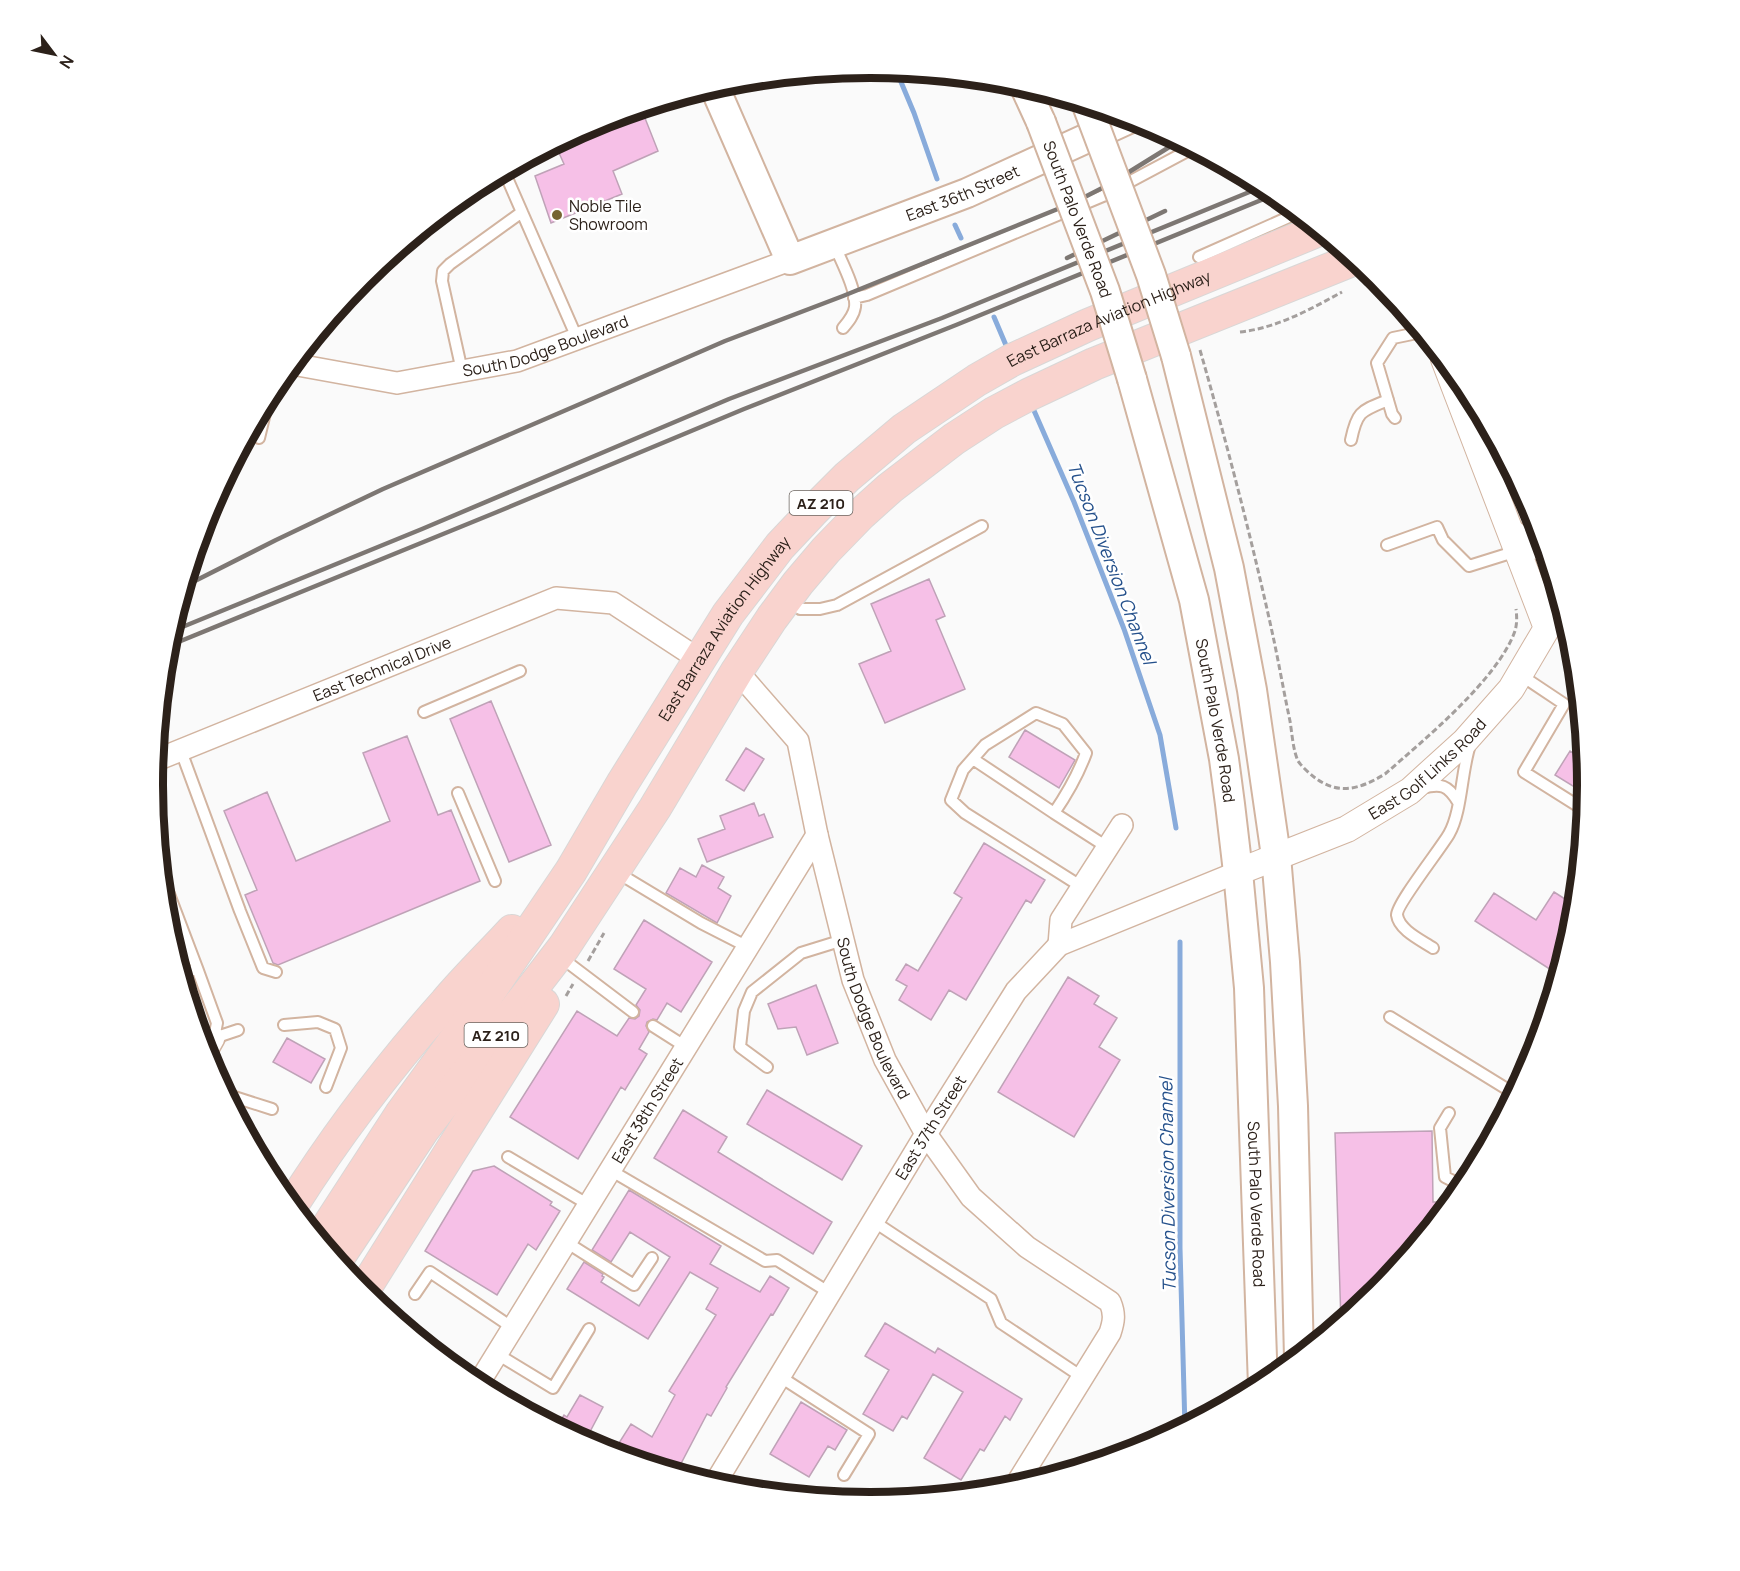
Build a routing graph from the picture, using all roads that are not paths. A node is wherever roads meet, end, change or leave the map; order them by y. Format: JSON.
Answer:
{"nodes":[{"id":1,"x":718,"y":95,"type":"edge"},
{"id":2,"x":1029,"y":97,"type":"edge"},
{"id":3,"x":1089,"y":114,"type":"edge"},
{"id":4,"x":1118,"y":124,"type":"edge"},
{"id":5,"x":1185,"y":152,"type":"edge"},
{"id":6,"x":508,"y":178,"type":"edge"},
{"id":7,"x":522,"y":212,"type":"junction"},
{"id":8,"x":1290,"y":216,"type":"edge"},
{"id":9,"x":1312,"y":233,"type":"edge"},
{"id":10,"x":834,"y":244,"type":"junction"},
{"id":11,"x":1198,"y":257,"type":"dead end"},
{"id":12,"x":790,"y":260,"type":"junction"},
{"id":13,"x":1355,"y":271,"type":"edge"},
{"id":14,"x":854,"y":298,"type":"junction"},
{"id":15,"x":843,"y":328,"type":"dead end"},
{"id":16,"x":1414,"y":334,"type":"edge"},
{"id":17,"x":578,"y":338,"type":"junction"},
{"id":18,"x":301,"y":366,"type":"edge"},
{"id":19,"x":462,"y":371,"type":"junction"},
{"id":20,"x":1455,"y":388,"type":"edge"},
{"id":21,"x":945,"y":400,"type":"junction"},
{"id":22,"x":1388,"y":400,"type":"junction"},
{"id":23,"x":1395,"y":418,"type":"dead end"},
{"id":24,"x":263,"y":423,"type":"edge"},
{"id":25,"x":259,"y":438,"type":"dead end"},
{"id":26,"x":1351,"y":441,"type":"dead end"},
{"id":27,"x":982,"y":526,"type":"dead end"},
{"id":28,"x":1508,"y":527,"type":"junction"},
{"id":29,"x":1387,"y":544,"type":"dead end"},
{"id":30,"x":1536,"y":548,"type":"edge"},
{"id":31,"x":1518,"y":551,"type":"junction"},
{"id":32,"x":787,"y":598,"type":"junction"},
{"id":33,"x":1556,"y":614,"type":"edge"},
{"id":34,"x":1547,"y":628,"type":"junction"},
{"id":35,"x":700,"y":660,"type":"junction"},
{"id":36,"x":520,"y":670,"type":"dead end"},
{"id":37,"x":737,"y":671,"type":"junction"},
{"id":38,"x":1519,"y":674,"type":"junction"},
{"id":39,"x":424,"y":712,"type":"dead end"},
{"id":40,"x":1475,"y":730,"type":"junction"},
{"id":41,"x":181,"y":751,"type":"junction"},
{"id":42,"x":163,"y":758,"type":"edge"},
{"id":43,"x":973,"y":759,"type":"junction"},
{"id":44,"x":622,"y":784,"type":"junction"},
{"id":45,"x":1410,"y":791,"type":"junction"},
{"id":46,"x":458,"y":793,"type":"dead end"},
{"id":47,"x":1458,"y":802,"type":"junction"},
{"id":48,"x":1577,"y":805,"type":"edge"},
{"id":49,"x":655,"y":808,"type":"junction"},
{"id":50,"x":1053,"y":813,"type":"junction"},
{"id":51,"x":1122,"y":825,"type":"dead end"},
{"id":52,"x":817,"y":835,"type":"junction"},
{"id":53,"x":1107,"y":847,"type":"junction"},
{"id":54,"x":1276,"y":856,"type":"junction"},
{"id":55,"x":1238,"y":872,"type":"junction"},
{"id":56,"x":618,"y":873,"type":"junction"},
{"id":57,"x":495,"y":881,"type":"dead end"},
{"id":58,"x":1082,"y":887,"type":"junction"},
{"id":59,"x":173,"y":905,"type":"edge"},
{"id":60,"x":843,"y":940,"type":"junction"},
{"id":61,"x":1059,"y":945,"type":"junction"},
{"id":62,"x":748,"y":947,"type":"junction"},
{"id":63,"x":1433,"y":948,"type":"dead end"},
{"id":64,"x":567,"y":962,"type":"junction"},
{"id":65,"x":197,"y":968,"type":"junction"},
{"id":66,"x":188,"y":971,"type":"edge"},
{"id":67,"x":276,"y":972,"type":"dead end"},
{"id":68,"x":633,"y":1011,"type":"dead end"},
{"id":69,"x":1390,"y":1017,"type":"dead end"},
{"id":70,"x":284,"y":1025,"type":"dead end"},
{"id":71,"x":653,"y":1026,"type":"dead end"},
{"id":72,"x":238,"y":1030,"type":"dead end"},
{"id":73,"x":211,"y":1043,"type":"edge"},
{"id":74,"x":212,"y":1045,"type":"edge"},
{"id":75,"x":686,"y":1047,"type":"junction"},
{"id":76,"x":767,"y":1067,"type":"dead end"},
{"id":77,"x":326,"y":1087,"type":"dead end"},
{"id":78,"x":1509,"y":1090,"type":"edge"},
{"id":79,"x":235,"y":1097,"type":"edge"},
{"id":80,"x":272,"y":1109,"type":"dead end"},
{"id":81,"x":1449,"y":1113,"type":"dead end"},
{"id":82,"x":926,"y":1134,"type":"junction"},
{"id":83,"x":508,"y":1157,"type":"dead end"},
{"id":84,"x":610,"y":1170,"type":"junction"},
{"id":85,"x":1456,"y":1182,"type":"edge"},
{"id":86,"x":296,"y":1199,"type":"edge"},
{"id":87,"x":589,"y":1205,"type":"junction"},
{"id":88,"x":873,"y":1221,"type":"junction"},
{"id":89,"x":323,"y":1234,"type":"edge"},
{"id":90,"x":566,"y":1242,"type":"junction"},
{"id":91,"x":340,"y":1254,"type":"edge"},
{"id":92,"x":652,"y":1258,"type":"dead end"},
{"id":93,"x":368,"y":1284,"type":"edge"},
{"id":94,"x":830,"y":1293,"type":"junction"},
{"id":95,"x":415,"y":1294,"type":"dead end"},
{"id":96,"x":513,"y":1328,"type":"junction"},
{"id":97,"x":589,"y":1329,"type":"dead end"},
{"id":98,"x":1299,"y":1349,"type":"edge"},
{"id":99,"x":497,"y":1354,"type":"junction"},
{"id":100,"x":1263,"y":1374,"type":"edge"},
{"id":101,"x":780,"y":1376,"type":"junction"},
{"id":102,"x":482,"y":1377,"type":"edge"},
{"id":103,"x":1082,"y":1377,"type":"junction"},
{"id":104,"x":844,"y":1475,"type":"dead end"},
{"id":105,"x":719,"y":1476,"type":"edge"},
{"id":106,"x":1021,"y":1476,"type":"edge"}],
"edges":[{"from":1,"to":12,"type":"main road"},
{"from":2,"to":55,"type":"main road","name":"South Palo Verde Road","bridge":true},
{"from":3,"to":54,"type":"main road","bridge":true},
{"from":4,"to":10,"type":"main road","name":"East 36th Street"},
{"from":5,"to":14,"type":"lane"},
{"from":6,"to":7,"type":"lane"},
{"from":7,"to":17,"type":"lane"},
{"from":7,"to":19,"type":"lane"},
{"from":8,"to":11,"type":"lane"},
{"from":9,"to":21,"type":"main road","name":"East Barraza Aviation Highway","number":"AZ 210"},
{"from":10,"to":12,"type":"main road","name":"East 36th Street"},
{"from":10,"to":14,"type":"lane"},
{"from":12,"to":17,"type":"street","name":"South Dodge Boulevard"},
{"from":13,"to":32,"type":"main road","name":"East Barraza Aviation Highway","number":"AZ 210"},
{"from":14,"to":15,"type":"lane"},
{"from":16,"to":22,"type":"lane"},
{"from":17,"to":19,"type":"street","name":"South Dodge Boulevard"},
{"from":18,"to":19,"type":"street","name":"South Dodge Boulevard"},
{"from":20,"to":28,"type":"street"},
{"from":21,"to":35,"type":"main road","name":"East Barraza Aviation Highway","number":"AZ 210"},
{"from":21,"to":37,"type":"main road"},
{"from":22,"to":23,"type":"lane"},
{"from":22,"to":26,"type":"lane"},
{"from":24,"to":25,"type":"lane"},
{"from":27,"to":32,"type":"lane"},
{"from":28,"to":30,"type":"street"},
{"from":28,"to":31,"type":"street"},
{"from":29,"to":31,"type":"lane"},
{"from":31,"to":34,"type":"street"},
{"from":32,"to":37,"type":"main road","name":"East Barraza Aviation Highway","number":"AZ 210"},
{"from":33,"to":34,"type":"street","name":"East Golf Links Road"},
{"from":34,"to":38,"type":"street","name":"East Golf Links Road"},
{"from":35,"to":41,"type":"street","name":"East Technical Drive"},
{"from":35,"to":44,"type":"main road","name":"East Barraza Aviation Highway","number":"AZ 210"},
{"from":36,"to":39,"type":"lane"},
{"from":37,"to":49,"type":"main road","name":"East Barraza Aviation Highway","number":"AZ 210"},
{"from":37,"to":52,"type":"street","name":"South Dodge Boulevard"},
{"from":38,"to":40,"type":"street","name":"East Golf Links Road"},
{"from":38,"to":48,"type":"lane"},
{"from":40,"to":45,"type":"street","name":"East Golf Links Road"},
{"from":40,"to":47,"type":"lane"},
{"from":41,"to":42,"type":"street","name":"East Technical Drive"},
{"from":41,"to":67,"type":"lane"},
{"from":43,"to":50,"type":"lane"},
{"from":43,"to":50,"type":"lane"},
{"from":43,"to":58,"type":"lane"},
{"from":44,"to":86,"type":"main road"},
{"from":44,"to":89,"type":"main road","name":"East Barraza Aviation Highway","number":"AZ 210"},
{"from":45,"to":47,"type":"lane"},
{"from":45,"to":54,"type":"street","name":"East Golf Links Road"},
{"from":46,"to":57,"type":"lane"},
{"from":47,"to":63,"type":"lane"},
{"from":49,"to":56,"type":"main road"},
{"from":49,"to":91,"type":"main road","name":"East Barraza Aviation Highway","number":"AZ 210"},
{"from":50,"to":53,"type":"lane"},
{"from":51,"to":53,"type":"street"},
{"from":52,"to":60,"type":"street","name":"South Dodge Boulevard"},
{"from":52,"to":62,"type":"street","name":"East 38th Street"},
{"from":53,"to":58,"type":"street"},
{"from":54,"to":55,"type":"street","name":"East Golf Links Road"},
{"from":54,"to":98,"type":"main road"},
{"from":55,"to":61,"type":"street","name":"East 37th Street"},
{"from":55,"to":100,"type":"main road","name":"South Palo Verde Road"},
{"from":56,"to":62,"type":"lane"},
{"from":56,"to":64,"type":"main road"},
{"from":58,"to":61,"type":"street"},
{"from":59,"to":65,"type":"lane"},
{"from":60,"to":76,"type":"lane"},
{"from":60,"to":82,"type":"street","name":"South Dodge Boulevard"},
{"from":61,"to":82,"type":"street","name":"East 37th Street"},
{"from":62,"to":75,"type":"street","name":"East 38th Street"},
{"from":64,"to":68,"type":"lane"},
{"from":64,"to":93,"type":"main road"},
{"from":65,"to":66,"type":"lane"},
{"from":65,"to":73,"type":"lane"},
{"from":69,"to":78,"type":"lane"},
{"from":70,"to":77,"type":"lane"},
{"from":71,"to":75,"type":"lane"},
{"from":72,"to":74,"type":"lane"},
{"from":75,"to":84,"type":"street","name":"East 38th Street"},
{"from":79,"to":80,"type":"lane"},
{"from":81,"to":85,"type":"lane"},
{"from":82,"to":88,"type":"street","name":"East 37th Street"},
{"from":82,"to":103,"type":"street","name":"South Dodge Boulevard"},
{"from":83,"to":87,"type":"lane"},
{"from":84,"to":87,"type":"street","name":"East 38th Street"},
{"from":84,"to":94,"type":"lane"},
{"from":87,"to":90,"type":"street","name":"East 38th Street"},
{"from":88,"to":94,"type":"street","name":"East 37th Street"},
{"from":88,"to":103,"type":"lane"},
{"from":90,"to":92,"type":"lane"},
{"from":90,"to":96,"type":"street","name":"East 38th Street"},
{"from":94,"to":101,"type":"street","name":"East 37th Street"},
{"from":95,"to":96,"type":"lane"},
{"from":96,"to":99,"type":"street","name":"East 38th Street"},
{"from":97,"to":99,"type":"lane"},
{"from":99,"to":102,"type":"street","name":"East 38th Street"},
{"from":101,"to":104,"type":"lane"},
{"from":101,"to":105,"type":"street","name":"East 37th Street"},
{"from":103,"to":106,"type":"street"}]}
